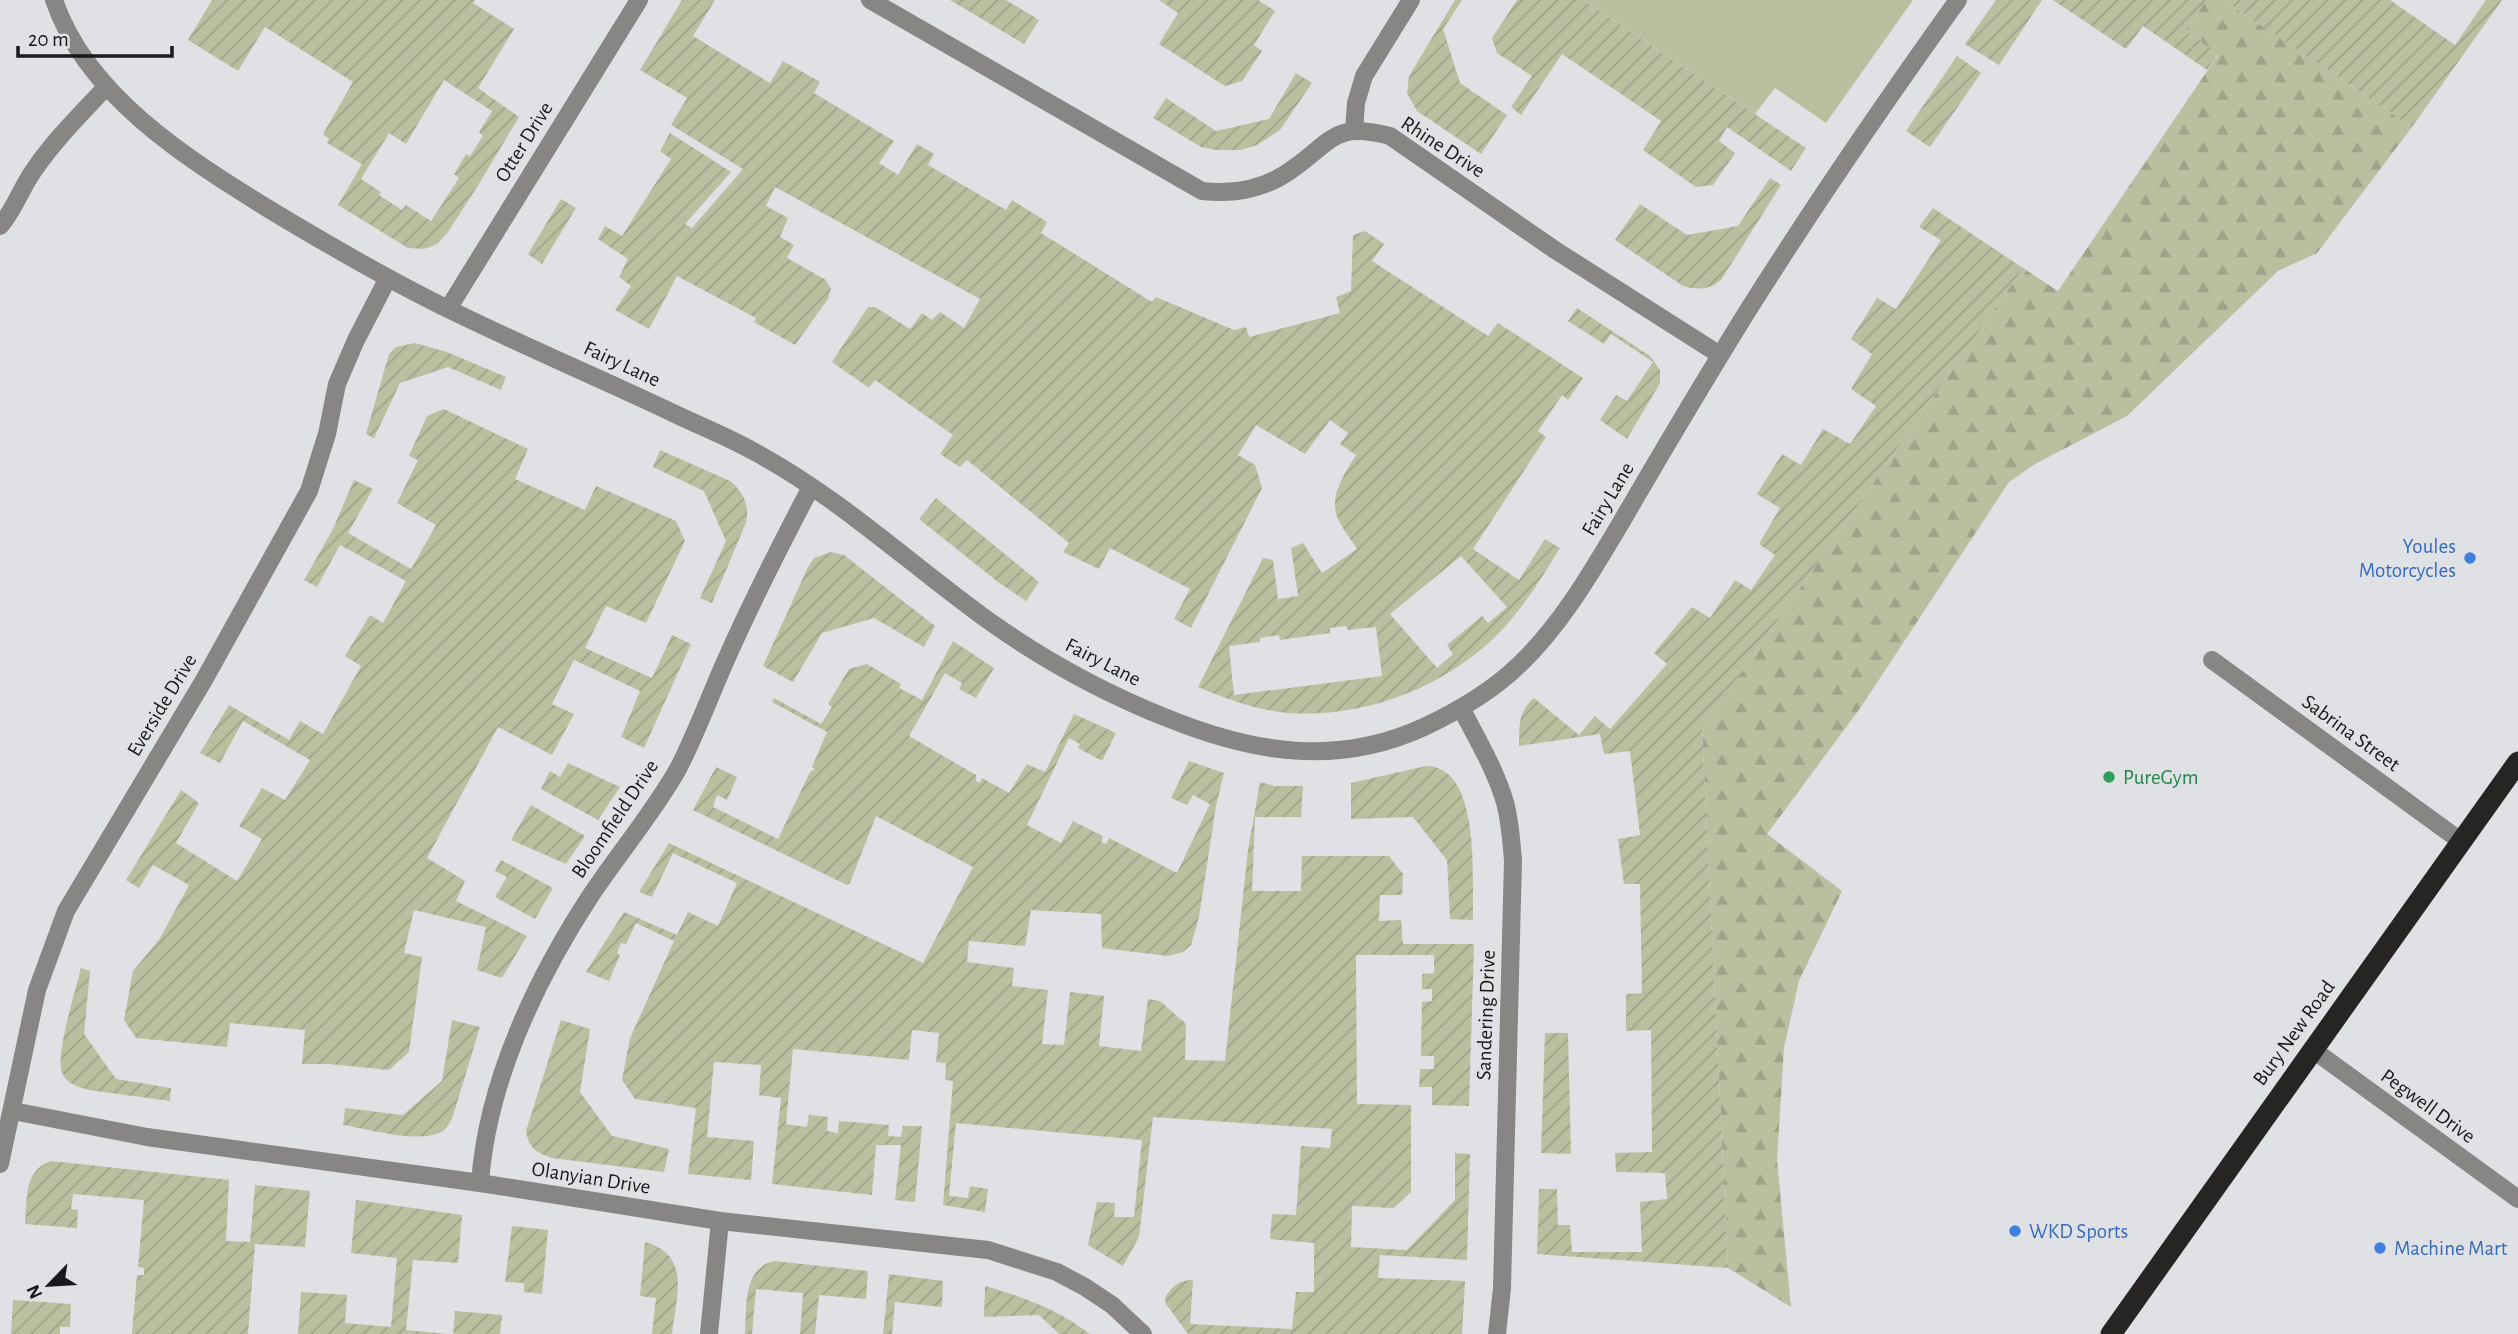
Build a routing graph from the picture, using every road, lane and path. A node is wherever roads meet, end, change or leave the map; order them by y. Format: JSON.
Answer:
{"nodes":[{"id":1,"x":54,"y":0,"type":"edge"},
{"id":2,"x":639,"y":0,"type":"edge"},
{"id":3,"x":870,"y":0,"type":"edge"},
{"id":4,"x":1411,"y":0,"type":"edge"},
{"id":5,"x":1958,"y":0,"type":"edge"},
{"id":6,"x":106,"y":87,"type":"junction"},
{"id":7,"x":1354,"y":131,"type":"junction"},
{"id":8,"x":0,"y":226,"type":"edge"},
{"id":9,"x":388,"y":278,"type":"junction"},
{"id":10,"x":448,"y":309,"type":"junction"},
{"id":11,"x":1720,"y":355,"type":"junction"},
{"id":12,"x":811,"y":486,"type":"junction"},
{"id":13,"x":2213,"y":660,"type":"dead end"},
{"id":14,"x":1461,"y":708,"type":"junction"},
{"id":15,"x":2518,"y":762,"type":"edge"},
{"id":16,"x":2462,"y":842,"type":"junction"},
{"id":17,"x":2312,"y":1049,"type":"junction"},
{"id":18,"x":13,"y":1111,"type":"junction"},
{"id":19,"x":0,"y":1164,"type":"edge"},
{"id":20,"x":480,"y":1183,"type":"junction"},
{"id":21,"x":2518,"y":1199,"type":"edge"},
{"id":22,"x":720,"y":1221,"type":"junction"},
{"id":23,"x":709,"y":1334,"type":"edge"},
{"id":24,"x":1143,"y":1334,"type":"edge"},
{"id":25,"x":1497,"y":1334,"type":"edge"},
{"id":26,"x":2111,"y":1334,"type":"edge"}],
"edges":[{"from":1,"to":6,"type":"street","name":"Fairy Lane"},
{"from":2,"to":10,"type":"street","name":"Otter Drive"},
{"from":3,"to":7,"type":"street","name":"Rhine Drive"},
{"from":4,"to":7,"type":"street"},
{"from":5,"to":11,"type":"street","name":"Fairy Lane"},
{"from":6,"to":8,"type":"street"},
{"from":6,"to":9,"type":"street","name":"Fairy Lane"},
{"from":7,"to":11,"type":"street","name":"Rhine Drive"},
{"from":9,"to":10,"type":"street","name":"Fairy Lane"},
{"from":9,"to":18,"type":"street","name":"Everside Drive"},
{"from":10,"to":12,"type":"street","name":"Fairy Lane"},
{"from":11,"to":14,"type":"street","name":"Fairy Lane"},
{"from":12,"to":14,"type":"street","name":"Fairy Lane"},
{"from":12,"to":20,"type":"street","name":"Bloomfield Drive"},
{"from":13,"to":16,"type":"street","name":"Sabrina Street"},
{"from":14,"to":25,"type":"street","name":"Sandering Drive"},
{"from":15,"to":16,"type":"highway","name":"Bury New Road"},
{"from":16,"to":17,"type":"highway","name":"Bury New Road"},
{"from":17,"to":21,"type":"street","name":"Pegwell Drive"},
{"from":17,"to":26,"type":"highway","name":"Bury New Road"},
{"from":18,"to":19,"type":"street","name":"Everside Drive"},
{"from":18,"to":20,"type":"street","name":"Olanyian Drive"},
{"from":20,"to":22,"type":"street","name":"Olanyian Drive"},
{"from":22,"to":23,"type":"street"},
{"from":22,"to":24,"type":"street","name":"Olanyian Drive"}]}
